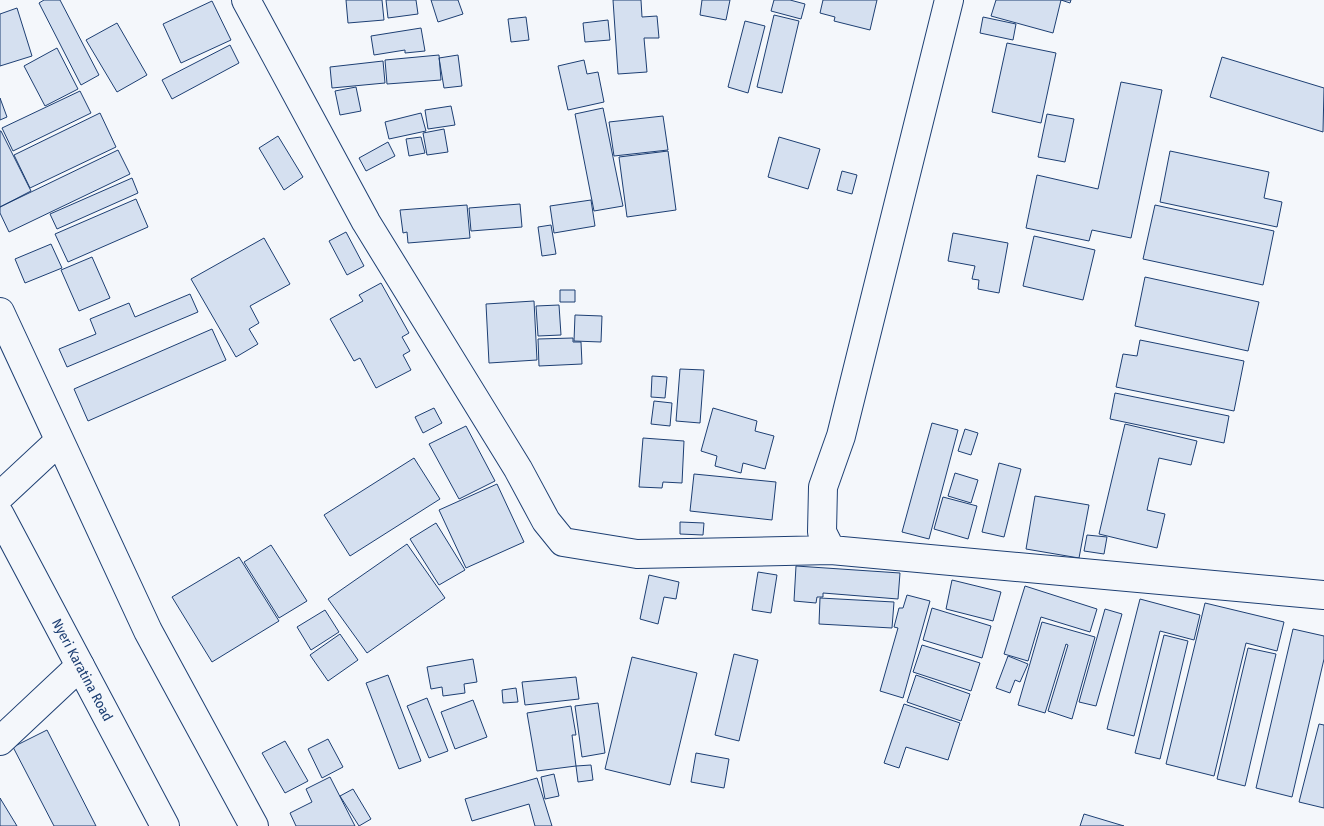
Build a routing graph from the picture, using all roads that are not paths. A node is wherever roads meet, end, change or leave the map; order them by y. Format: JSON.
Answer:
{"nodes":[{"id":1,"x":246,"y":0,"type":"edge"},
{"id":2,"x":949,"y":0,"type":"edge"},
{"id":3,"x":0,"y":312,"type":"edge"},
{"id":4,"x":59,"y":441,"type":"junction"},
{"id":5,"x":0,"y":496,"type":"edge"},
{"id":6,"x":0,"y":514,"type":"edge"},
{"id":7,"x":830,"y":550,"type":"junction"},
{"id":8,"x":1324,"y":595,"type":"edge"},
{"id":9,"x":80,"y":666,"type":"junction"},
{"id":10,"x":0,"y":741,"type":"edge"},
{"id":11,"x":165,"y":826,"type":"edge"},
{"id":12,"x":254,"y":826,"type":"edge"}],
"edges":[{"from":1,"to":7,"type":"main road"},
{"from":2,"to":7,"type":"main road"},
{"from":3,"to":4,"type":"main road"},
{"from":4,"to":5,"type":"main road"},
{"from":4,"to":12,"type":"main road"},
{"from":6,"to":9,"type":"main road","name":"Nyeri Karatina Road"},
{"from":7,"to":8,"type":"main road"},
{"from":9,"to":10,"type":"main road"},
{"from":9,"to":11,"type":"main road","name":"Nyeri Karatina Road"}]}
